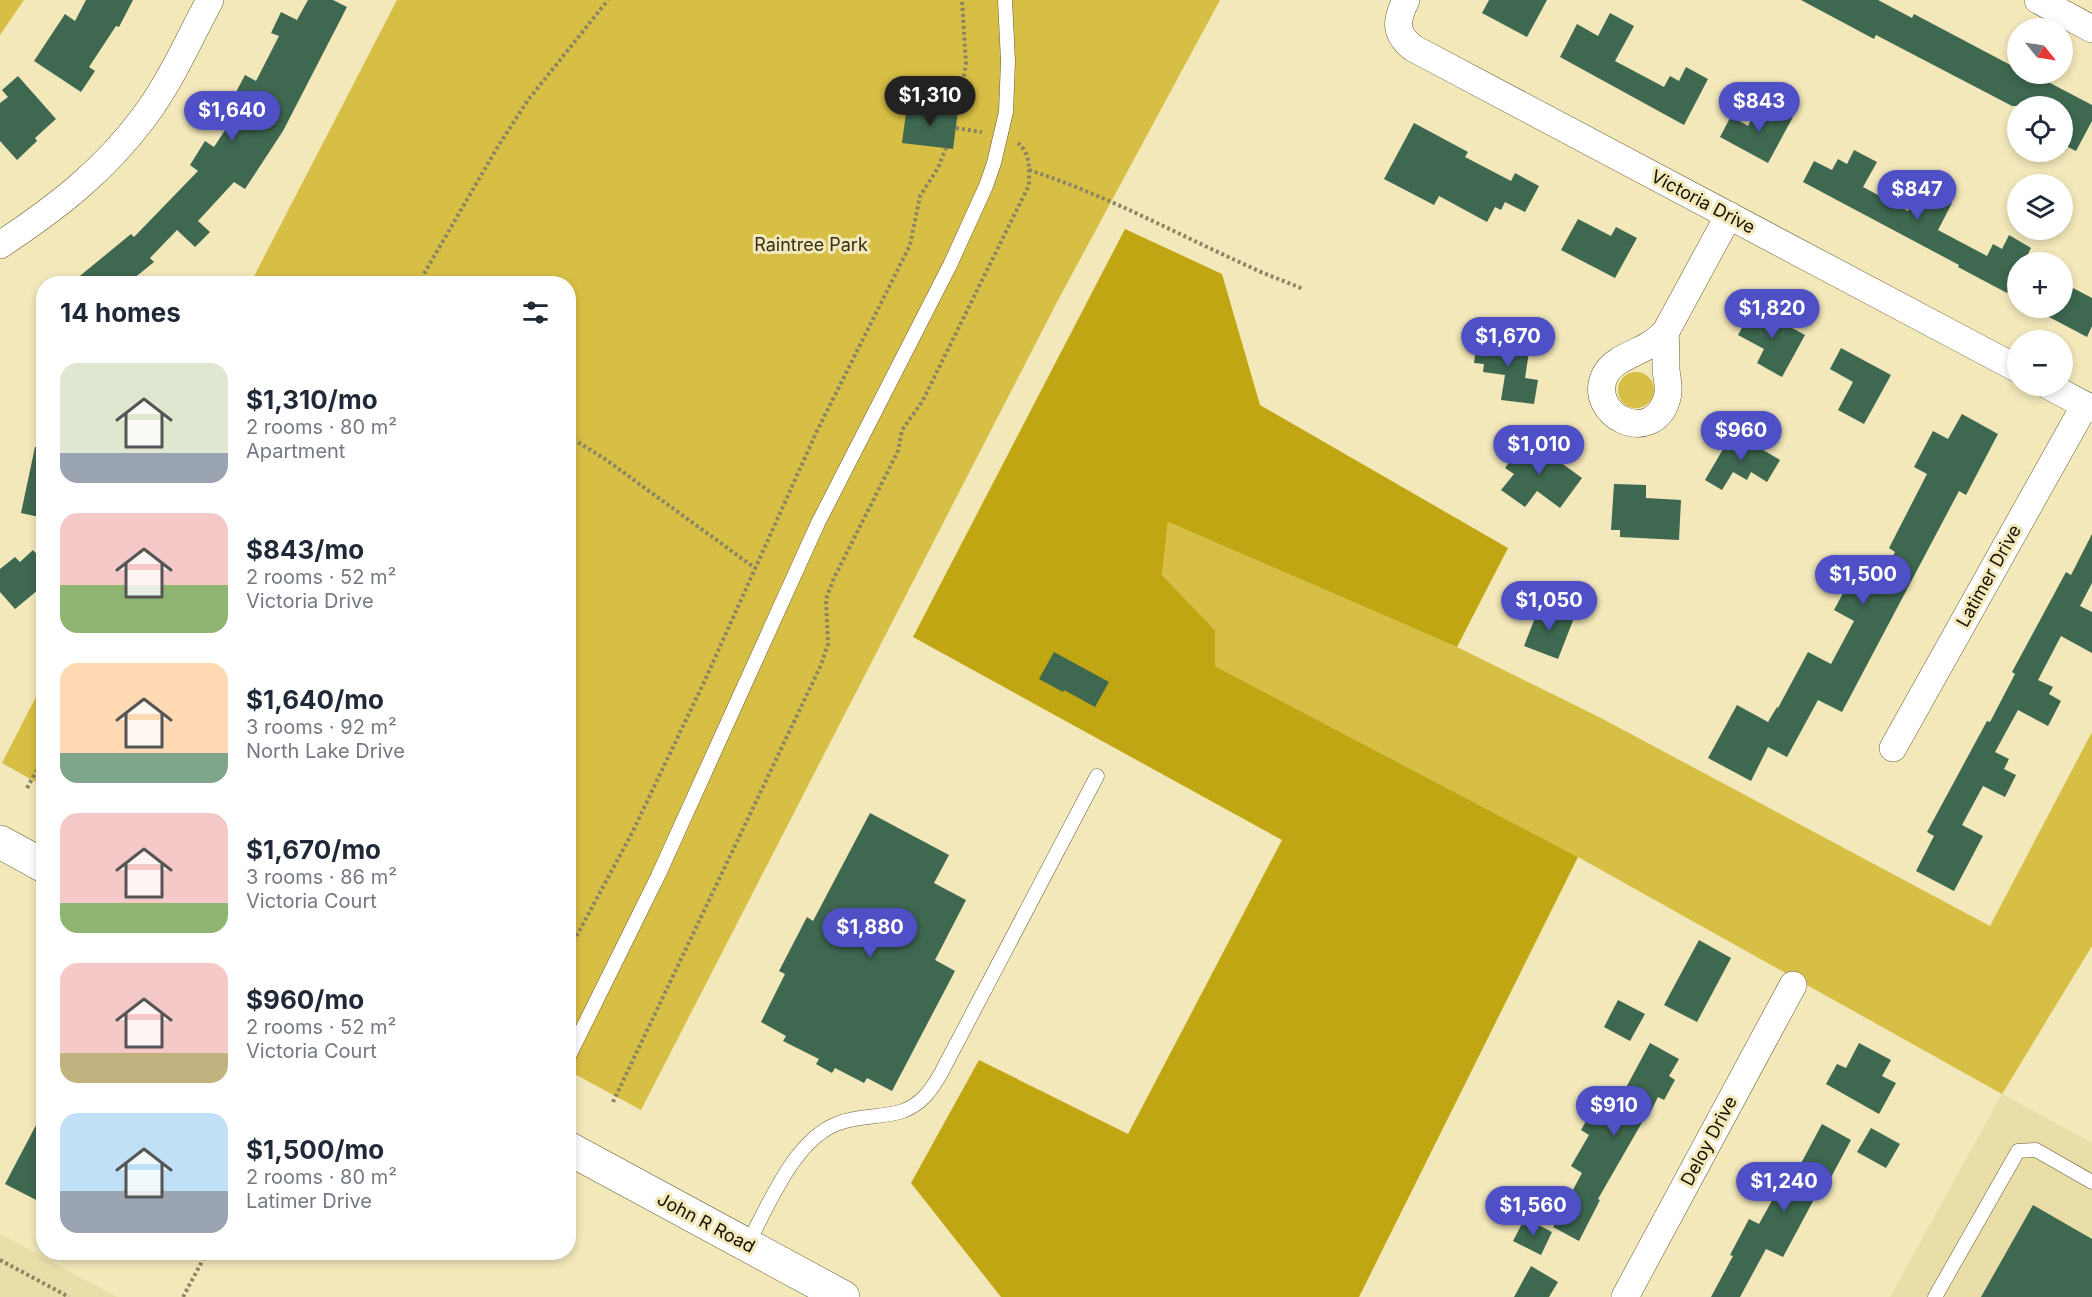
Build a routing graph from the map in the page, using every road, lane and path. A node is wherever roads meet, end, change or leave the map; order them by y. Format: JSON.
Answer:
{"nodes":[{"id":1,"x":210,"y":0,"type":"edge"},
{"id":2,"x":608,"y":0,"type":"edge"},
{"id":3,"x":962,"y":0,"type":"edge"},
{"id":4,"x":1005,"y":0,"type":"edge"},
{"id":5,"x":1406,"y":0,"type":"edge"},
{"id":6,"x":2038,"y":0,"type":"edge"},
{"id":7,"x":2092,"y":28,"type":"edge"},
{"id":8,"x":952,"y":110,"type":"dead end"},
{"id":9,"x":956,"y":128,"type":"dead end"},
{"id":10,"x":1001,"y":136,"type":"junction"},
{"id":11,"x":946,"y":148,"type":"dead end"},
{"id":12,"x":1029,"y":170,"type":"junction"},
{"id":13,"x":1729,"y":215,"type":"junction"},
{"id":14,"x":0,"y":245,"type":"edge"},
{"id":15,"x":423,"y":276,"type":"edge"},
{"id":16,"x":1303,"y":289,"type":"dead end"},
{"id":17,"x":1665,"y":333,"type":"dead end"},
{"id":18,"x":2007,"y":363,"type":"edge"},
{"id":19,"x":2068,"y":396,"type":"edge"},
{"id":20,"x":2088,"y":407,"type":"edge"},
{"id":21,"x":576,"y":440,"type":"edge"},
{"id":22,"x":755,"y":568,"type":"junction"},
{"id":23,"x":1893,"y":748,"type":"dead end"},
{"id":24,"x":36,"y":772,"type":"edge"},
{"id":25,"x":1097,"y":776,"type":"dead end"},
{"id":26,"x":27,"y":788,"type":"dead end"},
{"id":27,"x":0,"y":842,"type":"edge"},
{"id":28,"x":36,"y":862,"type":"edge"},
{"id":29,"x":576,"y":937,"type":"edge"},
{"id":30,"x":1793,"y":985,"type":"dead end"},
{"id":31,"x":576,"y":1042,"type":"edge"},
{"id":32,"x":613,"y":1102,"type":"dead end"},
{"id":33,"x":576,"y":1152,"type":"edge"},
{"id":34,"x":2092,"y":1182,"type":"edge"},
{"id":35,"x":747,"y":1246,"type":"junction"},
{"id":36,"x":0,"y":1260,"type":"edge"},
{"id":37,"x":203,"y":1260,"type":"edge"},
{"id":38,"x":69,"y":1297,"type":"edge"},
{"id":39,"x":183,"y":1297,"type":"edge"},
{"id":40,"x":843,"y":1297,"type":"edge"},
{"id":41,"x":1625,"y":1297,"type":"edge"},
{"id":42,"x":1935,"y":1297,"type":"edge"}],
"edges":[{"from":1,"to":14,"type":"street"},
{"from":2,"to":15,"type":"path"},
{"from":3,"to":8,"type":"path"},
{"from":4,"to":10,"type":"lane"},
{"from":5,"to":13,"type":"street","name":"Victoria Drive"},
{"from":6,"to":7,"type":"street"},
{"from":9,"to":10,"type":"path"},
{"from":10,"to":12,"type":"path"},
{"from":10,"to":31,"type":"lane"},
{"from":11,"to":22,"type":"path"},
{"from":12,"to":16,"type":"path"},
{"from":12,"to":32,"type":"path"},
{"from":13,"to":17,"type":"street"},
{"from":13,"to":18,"type":"street","name":"Victoria Drive"},
{"from":19,"to":20,"type":"street"},
{"from":20,"to":23,"type":"street","name":"Latimer Drive"},
{"from":21,"to":22,"type":"path"},
{"from":22,"to":29,"type":"path"},
{"from":24,"to":26,"type":"path"},
{"from":25,"to":35,"type":"lane"},
{"from":27,"to":28,"type":"main road"},
{"from":30,"to":41,"type":"street","name":"Deloy Drive"},
{"from":33,"to":35,"type":"main road","name":"John R Road"},
{"from":34,"to":42,"type":"lane"},
{"from":35,"to":40,"type":"main road","name":"John R Road"},
{"from":36,"to":38,"type":"path"},
{"from":37,"to":39,"type":"path"}]}
